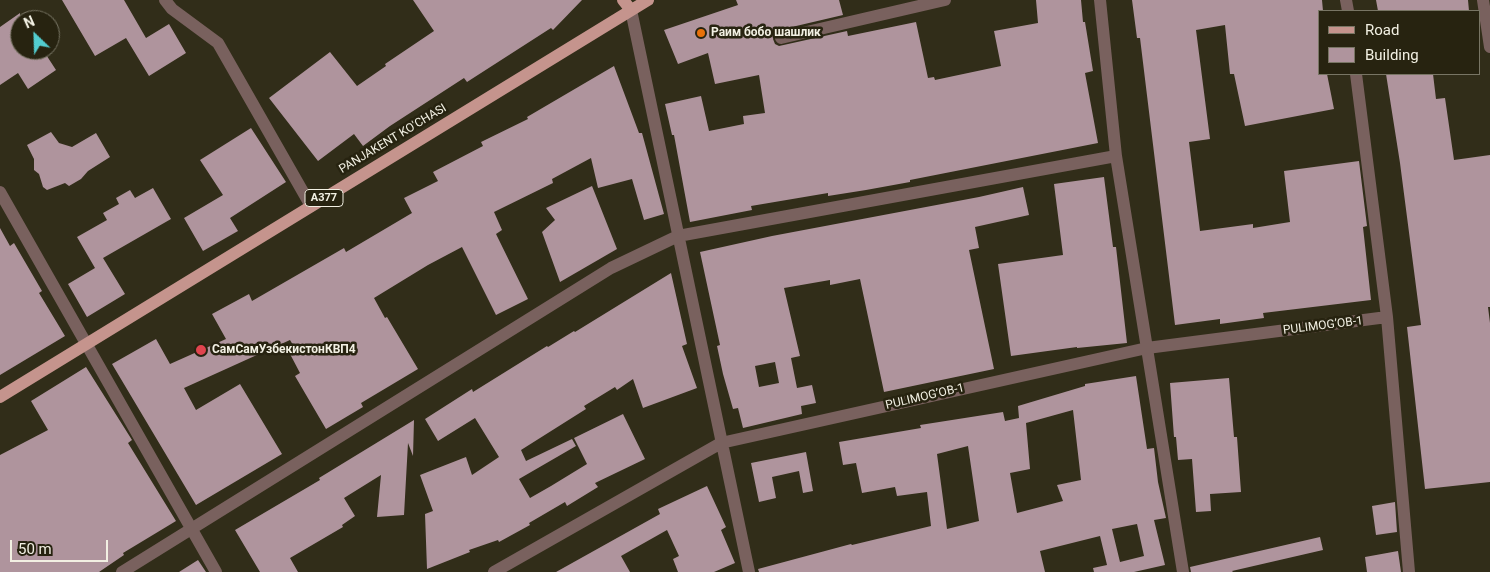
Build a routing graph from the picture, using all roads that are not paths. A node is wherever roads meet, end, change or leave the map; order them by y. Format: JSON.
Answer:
{"nodes":[{"id":1,"x":165,"y":0,"type":"edge"},
{"id":2,"x":648,"y":0,"type":"edge"},
{"id":3,"x":945,"y":0,"type":"edge"},
{"id":4,"x":1100,"y":0,"type":"edge"},
{"id":5,"x":1483,"y":0,"type":"edge"},
{"id":6,"x":627,"y":5,"type":"edge"},
{"id":7,"x":781,"y":38,"type":"dead end"},
{"id":8,"x":1490,"y":47,"type":"edge"},
{"id":9,"x":1356,"y":75,"type":"edge"},
{"id":10,"x":1116,"y":156,"type":"junction"},
{"id":11,"x":0,"y":192,"type":"edge"},
{"id":12,"x":311,"y":206,"type":"junction"},
{"id":13,"x":678,"y":236,"type":"junction"},
{"id":14,"x":1388,"y":318,"type":"junction"},
{"id":15,"x":88,"y":344,"type":"junction"},
{"id":16,"x":1146,"y":348,"type":"junction"},
{"id":17,"x":0,"y":397,"type":"edge"},
{"id":18,"x":721,"y":443,"type":"junction"},
{"id":19,"x":192,"y":530,"type":"junction"},
{"id":20,"x":122,"y":572,"type":"edge"},
{"id":21,"x":216,"y":572,"type":"edge"},
{"id":22,"x":494,"y":572,"type":"edge"},
{"id":23,"x":749,"y":572,"type":"edge"},
{"id":24,"x":1183,"y":572,"type":"edge"},
{"id":25,"x":1409,"y":572,"type":"edge"}],
"edges":[{"from":1,"to":12,"type":"street"},
{"from":2,"to":6,"type":"main road","name":"PANJAKENT KO'CHASI","number":"A377"},
{"from":3,"to":7,"type":"street"},
{"from":4,"to":10,"type":"street"},
{"from":5,"to":8,"type":"street"},
{"from":6,"to":12,"type":"main road","name":"PANJAKENT KO'CHASI","number":"A377"},
{"from":6,"to":13,"type":"street"},
{"from":9,"to":14,"type":"street"},
{"from":10,"to":13,"type":"street"},
{"from":10,"to":16,"type":"street"},
{"from":11,"to":15,"type":"street"},
{"from":12,"to":15,"type":"main road","name":"PANJAKENT KO'CHASI","number":"A377"},
{"from":13,"to":18,"type":"street"},
{"from":13,"to":19,"type":"street"},
{"from":14,"to":16,"type":"street","name":"PULIMOG’OB-1"},
{"from":14,"to":25,"type":"street"},
{"from":15,"to":17,"type":"main road","name":"PANJAKENT KO'CHASI","number":"A377"},
{"from":15,"to":19,"type":"street"},
{"from":16,"to":18,"type":"street","name":"PULIMOG’OB-1"},
{"from":16,"to":24,"type":"street"},
{"from":18,"to":22,"type":"street","name":"PULIMOG’OB-1"},
{"from":18,"to":23,"type":"street"},
{"from":19,"to":20,"type":"street"},
{"from":19,"to":21,"type":"street"}]}
